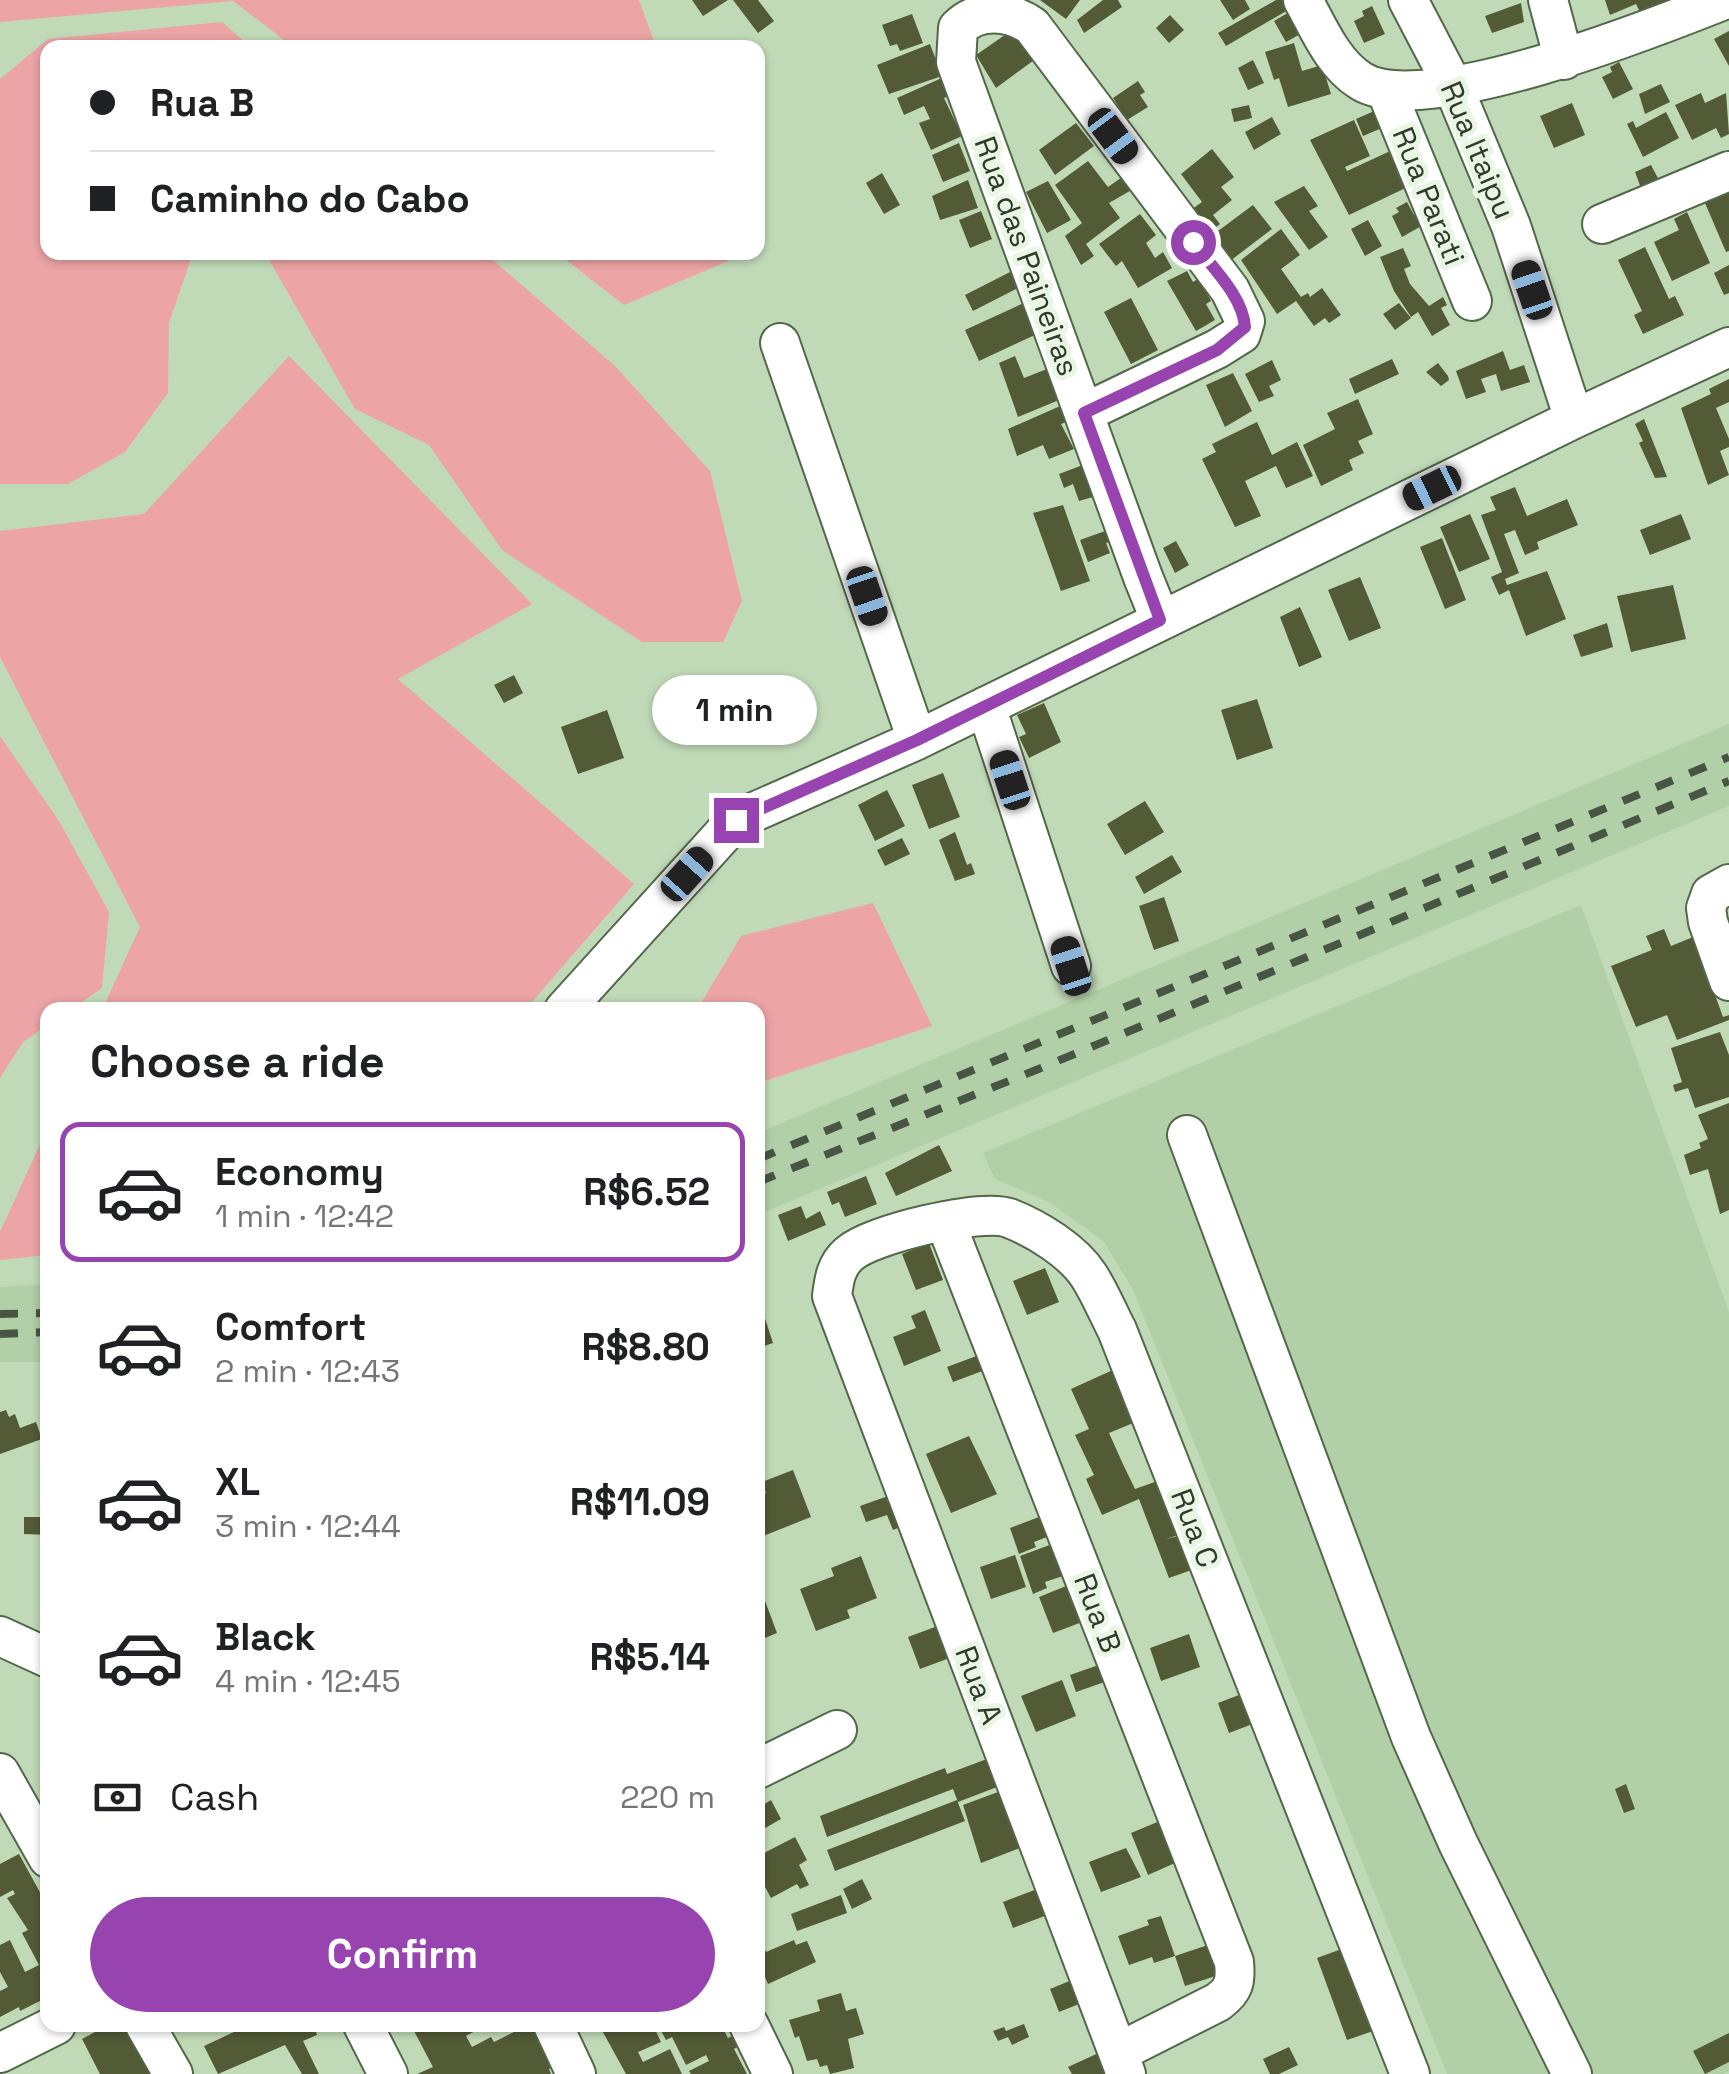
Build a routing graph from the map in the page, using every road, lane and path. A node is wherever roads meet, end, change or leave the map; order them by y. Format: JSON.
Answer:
{"nodes":[{"id":1,"x":1303,"y":0,"type":"edge"},
{"id":2,"x":1408,"y":0,"type":"edge"},
{"id":3,"x":1548,"y":0,"type":"edge"},
{"id":4,"x":1724,"y":0,"type":"edge"},
{"id":5,"x":1564,"y":60,"type":"junction"},
{"id":6,"x":1453,"y":86,"type":"junction"},
{"id":7,"x":1386,"y":90,"type":"junction"},
{"id":8,"x":1729,"y":171,"type":"edge"},
{"id":9,"x":1602,"y":224,"type":"dead end"},
{"id":10,"x":1472,"y":301,"type":"dead end"},
{"id":11,"x":780,"y":343,"type":"dead end"},
{"id":12,"x":1729,"y":347,"type":"edge"},
{"id":13,"x":1084,"y":413,"type":"junction"},
{"id":14,"x":1574,"y":419,"type":"junction"},
{"id":15,"x":1160,"y":620,"type":"junction"},
{"id":16,"x":986,"y":706,"type":"junction"},
{"id":17,"x":917,"y":740,"type":"junction"},
{"id":18,"x":1723,"y":887,"type":"edge"},
{"id":19,"x":1071,"y":966,"type":"dead end"},
{"id":20,"x":1729,"y":980,"type":"edge"},
{"id":21,"x":571,"y":1002,"type":"edge"},
{"id":22,"x":1188,"y":1135,"type":"dead end"},
{"id":23,"x":945,"y":1220,"type":"junction"},
{"id":24,"x":832,"y":1296,"type":"joint"},
{"id":25,"x":0,"y":1636,"type":"edge"},
{"id":26,"x":40,"y":1654,"type":"edge"},
{"id":27,"x":837,"y":1730,"type":"dead end"},
{"id":28,"x":765,"y":1766,"type":"edge"},
{"id":29,"x":5,"y":1797,"type":"edge"},
{"id":30,"x":40,"y":1847,"type":"edge"},
{"id":31,"x":42,"y":2032,"type":"edge"},
{"id":32,"x":149,"y":2032,"type":"edge"},
{"id":33,"x":367,"y":2032,"type":"edge"},
{"id":34,"x":556,"y":2032,"type":"edge"},
{"id":35,"x":753,"y":2032,"type":"edge"},
{"id":36,"x":0,"y":2054,"type":"edge"},
{"id":37,"x":1122,"y":2063,"type":"edge"},
{"id":38,"x":173,"y":2074,"type":"edge"},
{"id":39,"x":388,"y":2074,"type":"edge"},
{"id":40,"x":576,"y":2074,"type":"edge"},
{"id":41,"x":774,"y":2074,"type":"edge"},
{"id":42,"x":1410,"y":2074,"type":"edge"},
{"id":43,"x":1572,"y":2074,"type":"edge"}],
"edges":[{"from":1,"to":7,"type":"street"},
{"from":2,"to":6,"type":"street","name":"Rua Itaipu"},
{"from":3,"to":5,"type":"street"},
{"from":4,"to":5,"type":"street"},
{"from":5,"to":6,"type":"street"},
{"from":6,"to":7,"type":"street"},
{"from":6,"to":14,"type":"street","name":"Rua Itaipu"},
{"from":7,"to":10,"type":"street","name":"Rua Parati"},
{"from":8,"to":9,"type":"street"},
{"from":11,"to":17,"type":"street"},
{"from":12,"to":14,"type":"street"},
{"from":13,"to":13,"type":"street","name":"Rua das Paineiras"},
{"from":13,"to":15,"type":"street","name":"Rua das Paineiras"},
{"from":14,"to":15,"type":"street"},
{"from":15,"to":16,"type":"street"},
{"from":16,"to":17,"type":"street"},
{"from":16,"to":19,"type":"street"},
{"from":17,"to":21,"type":"street"},
{"from":18,"to":20,"type":"street"},
{"from":22,"to":43,"type":"street"},
{"from":23,"to":24,"type":"street","name":"Rua C"},
{"from":23,"to":37,"type":"street","name":"Rua B"},
{"from":23,"to":42,"type":"street","name":"Rua C"},
{"from":24,"to":37,"type":"street","name":"Rua A"},
{"from":25,"to":26,"type":"street"},
{"from":27,"to":28,"type":"street"},
{"from":29,"to":30,"type":"street"},
{"from":31,"to":36,"type":"street"},
{"from":32,"to":38,"type":"street"},
{"from":33,"to":39,"type":"street"},
{"from":34,"to":40,"type":"street"},
{"from":35,"to":41,"type":"street"}]}
